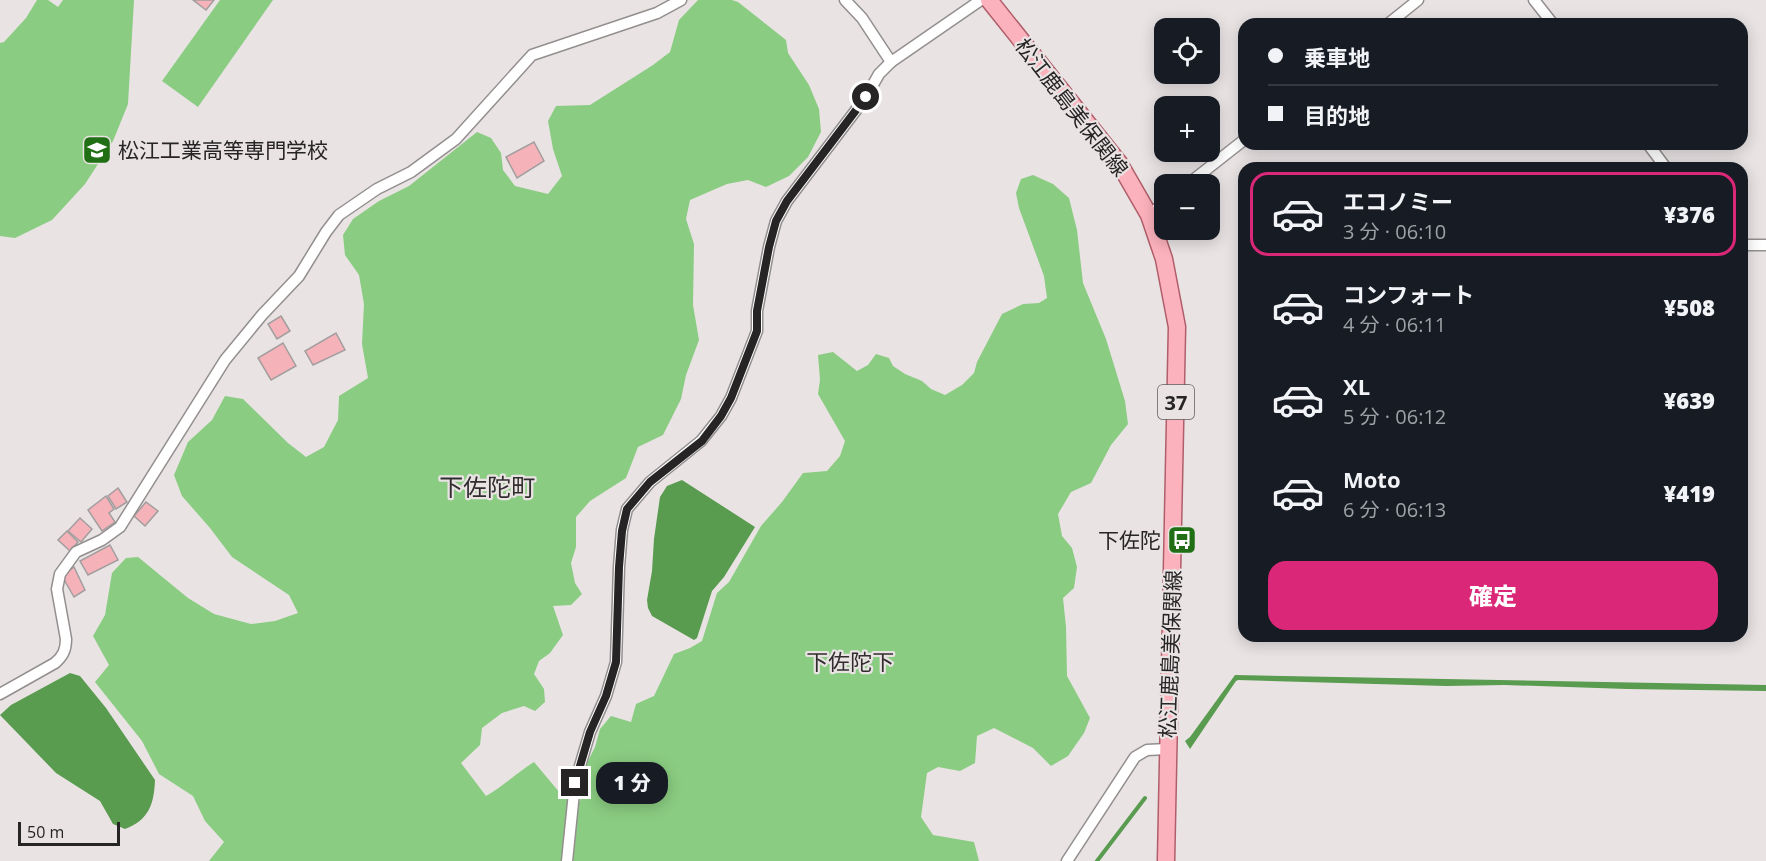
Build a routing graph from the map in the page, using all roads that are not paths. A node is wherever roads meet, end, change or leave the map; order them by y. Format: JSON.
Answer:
{"nodes":[{"id":1,"x":681,"y":0,"type":"edge"},
{"id":2,"x":845,"y":0,"type":"edge"},
{"id":3,"x":981,"y":0,"type":"edge"},
{"id":4,"x":989,"y":0,"type":"edge"},
{"id":5,"x":1418,"y":0,"type":"edge"},
{"id":6,"x":1534,"y":0,"type":"edge"},
{"id":7,"x":1396,"y":18,"type":"edge"},
{"id":8,"x":1548,"y":18,"type":"edge"},
{"id":9,"x":891,"y":62,"type":"junction"},
{"id":10,"x":1238,"y":145,"type":"edge"},
{"id":11,"x":1201,"y":174,"type":"edge"},
{"id":12,"x":1154,"y":211,"type":"edge"},
{"id":13,"x":1149,"y":215,"type":"junction"},
{"id":14,"x":1748,"y":245,"type":"edge"},
{"id":15,"x":1766,"y":246,"type":"edge"},
{"id":16,"x":0,"y":694,"type":"edge"},
{"id":17,"x":1167,"y":749,"type":"junction"},
{"id":18,"x":567,"y":861,"type":"edge"},
{"id":19,"x":1067,"y":861,"type":"edge"},
{"id":20,"x":1166,"y":861,"type":"edge"}],
"edges":[{"from":1,"to":16,"type":"street"},
{"from":2,"to":9,"type":"street"},
{"from":3,"to":9,"type":"street"},
{"from":4,"to":13,"type":"main road","name":"松江鹿島美保関線","number":"37"},
{"from":5,"to":7,"type":"street"},
{"from":6,"to":8,"type":"street"},
{"from":9,"to":18,"type":"street"},
{"from":10,"to":11,"type":"street"},
{"from":12,"to":13,"type":"street"},
{"from":13,"to":17,"type":"main road","name":"松江鹿島美保関線","number":"37"},
{"from":14,"to":15,"type":"street"},
{"from":17,"to":19,"type":"street"},
{"from":17,"to":20,"type":"main road","name":"松江鹿島美保関線","number":"37"}]}
